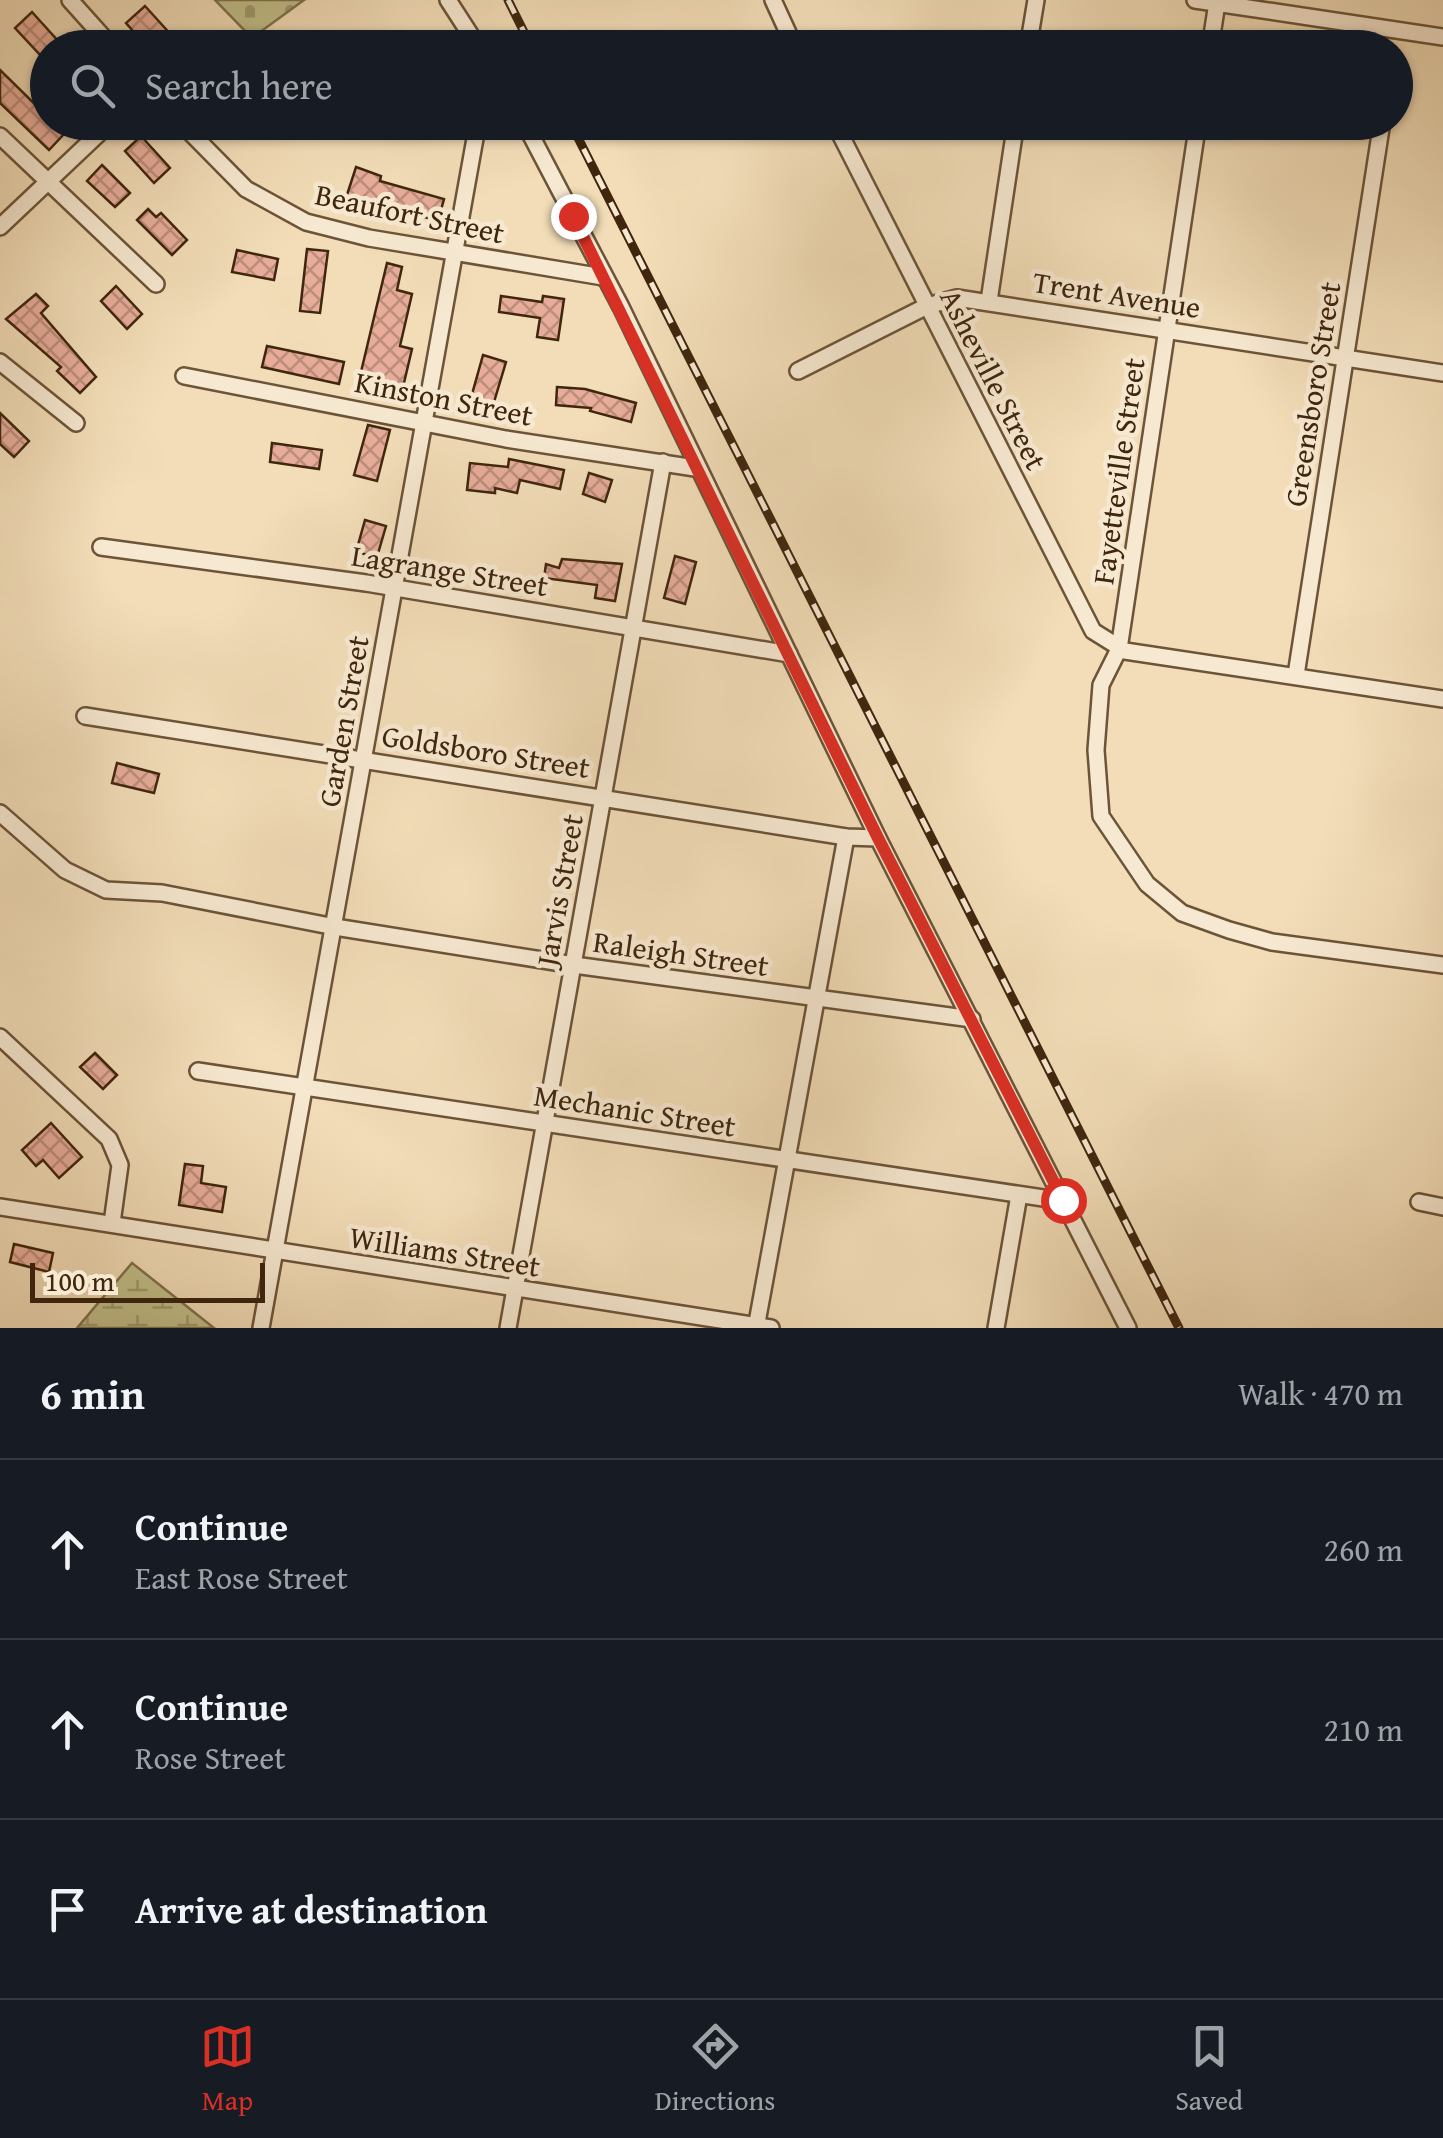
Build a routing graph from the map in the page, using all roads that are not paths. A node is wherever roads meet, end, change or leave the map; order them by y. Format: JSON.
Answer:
{"nodes":[{"id":1,"x":70,"y":0,"type":"edge"},
{"id":2,"x":448,"y":0,"type":"edge"},
{"id":3,"x":773,"y":0,"type":"edge"},
{"id":4,"x":1036,"y":0,"type":"edge"},
{"id":5,"x":1195,"y":0,"type":"edge"},
{"id":6,"x":1217,"y":3,"type":"junction"},
{"id":7,"x":97,"y":30,"type":"edge"},
{"id":8,"x":467,"y":30,"type":"edge"},
{"id":9,"x":787,"y":30,"type":"edge"},
{"id":10,"x":1031,"y":30,"type":"edge"},
{"id":11,"x":1213,"y":30,"type":"edge"},
{"id":12,"x":1396,"y":30,"type":"edge"},
{"id":13,"x":1413,"y":33,"type":"edge"},
{"id":14,"x":1443,"y":37,"type":"edge"},
{"id":15,"x":0,"y":136,"type":"edge"},
{"id":16,"x":92,"y":140,"type":"edge"},
{"id":17,"x":197,"y":140,"type":"edge"},
{"id":18,"x":475,"y":140,"type":"edge"},
{"id":19,"x":533,"y":140,"type":"edge"},
{"id":20,"x":843,"y":140,"type":"edge"},
{"id":21,"x":1013,"y":140,"type":"edge"},
{"id":22,"x":1195,"y":140,"type":"edge"},
{"id":23,"x":1379,"y":140,"type":"edge"},
{"id":24,"x":48,"y":181,"type":"junction"},
{"id":25,"x":0,"y":227,"type":"edge"},
{"id":26,"x":456,"y":252,"type":"junction"},
{"id":27,"x":603,"y":278,"type":"junction"},
{"id":28,"x":156,"y":284,"type":"dead end"},
{"id":29,"x":989,"y":301,"type":"junction"},
{"id":30,"x":926,"y":306,"type":"junction"},
{"id":31,"x":1166,"y":331,"type":"junction"},
{"id":32,"x":1346,"y":358,"type":"junction"},
{"id":33,"x":0,"y":362,"type":"edge"},
{"id":34,"x":798,"y":372,"type":"dead end"},
{"id":35,"x":1443,"y":373,"type":"edge"},
{"id":36,"x":184,"y":376,"type":"dead end"},
{"id":37,"x":76,"y":423,"type":"dead end"},
{"id":38,"x":426,"y":424,"type":"junction"},
{"id":39,"x":664,"y":462,"type":"junction"},
{"id":40,"x":695,"y":468,"type":"junction"},
{"id":41,"x":100,"y":546,"type":"dead end"},
{"id":42,"x":394,"y":590,"type":"junction"},
{"id":43,"x":634,"y":628,"type":"junction"},
{"id":44,"x":1119,"y":649,"type":"junction"},
{"id":45,"x":789,"y":654,"type":"junction"},
{"id":46,"x":1296,"y":675,"type":"junction"},
{"id":47,"x":1443,"y":698,"type":"edge"},
{"id":48,"x":86,"y":716,"type":"dead end"},
{"id":49,"x":364,"y":760,"type":"junction"},
{"id":50,"x":604,"y":798,"type":"junction"},
{"id":51,"x":0,"y":812,"type":"edge"},
{"id":52,"x":846,"y":837,"type":"junction"},
{"id":53,"x":878,"y":838,"type":"junction"},
{"id":54,"x":335,"y":928,"type":"junction"},
{"id":55,"x":574,"y":965,"type":"junction"},
{"id":56,"x":1443,"y":965,"type":"edge"},
{"id":57,"x":814,"y":1000,"type":"junction"},
{"id":58,"x":972,"y":1019,"type":"junction"},
{"id":59,"x":0,"y":1037,"type":"edge"},
{"id":60,"x":198,"y":1070,"type":"dead end"},
{"id":61,"x":304,"y":1089,"type":"junction"},
{"id":62,"x":544,"y":1124,"type":"junction"},
{"id":63,"x":784,"y":1161,"type":"junction"},
{"id":64,"x":1019,"y":1195,"type":"junction"},
{"id":65,"x":1063,"y":1200,"type":"junction"},
{"id":66,"x":1419,"y":1202,"type":"dead end"},
{"id":67,"x":0,"y":1207,"type":"edge"},
{"id":68,"x":1443,"y":1207,"type":"edge"},
{"id":69,"x":112,"y":1223,"type":"junction"},
{"id":70,"x":274,"y":1252,"type":"junction"},
{"id":71,"x":515,"y":1289,"type":"junction"},
{"id":72,"x":261,"y":1328,"type":"edge"},
{"id":73,"x":508,"y":1328,"type":"edge"},
{"id":74,"x":756,"y":1328,"type":"edge"},
{"id":75,"x":771,"y":1328,"type":"edge"},
{"id":76,"x":996,"y":1328,"type":"edge"},
{"id":77,"x":1128,"y":1328,"type":"edge"}],
"edges":[{"from":1,"to":7,"type":"street"},
{"from":2,"to":8,"type":"street"},
{"from":3,"to":9,"type":"street"},
{"from":4,"to":10,"type":"street"},
{"from":5,"to":6,"type":"street"},
{"from":6,"to":11,"type":"street"},
{"from":6,"to":12,"type":"street"},
{"from":13,"to":14,"type":"street"},
{"from":15,"to":24,"type":"street"},
{"from":16,"to":24,"type":"street"},
{"from":17,"to":26,"type":"street","name":"Beaufort Street"},
{"from":18,"to":26,"type":"street","name":"Garden Street"},
{"from":19,"to":27,"type":"street"},
{"from":20,"to":30,"type":"street","name":"Asheville Street"},
{"from":21,"to":29,"type":"street"},
{"from":22,"to":31,"type":"street","name":"Fayetteville Street"},
{"from":23,"to":32,"type":"street","name":"Greensboro Street"},
{"from":24,"to":25,"type":"street"},
{"from":24,"to":28,"type":"street"},
{"from":26,"to":27,"type":"street","name":"Beaufort Street"},
{"from":26,"to":38,"type":"street","name":"Garden Street"},
{"from":27,"to":40,"type":"street"},
{"from":29,"to":30,"type":"street","name":"Trent Avenue"},
{"from":29,"to":31,"type":"street","name":"Trent Avenue"},
{"from":30,"to":34,"type":"street","name":"Trent Avenue"},
{"from":30,"to":44,"type":"street","name":"Asheville Street"},
{"from":31,"to":32,"type":"street","name":"Trent Avenue"},
{"from":31,"to":44,"type":"street","name":"Fayetteville Street"},
{"from":32,"to":35,"type":"street","name":"Trent Avenue"},
{"from":32,"to":46,"type":"street","name":"Greensboro Street"},
{"from":33,"to":37,"type":"street"},
{"from":36,"to":38,"type":"street","name":"Kinston Street"},
{"from":38,"to":39,"type":"street","name":"Kinston Street"},
{"from":38,"to":42,"type":"street","name":"Garden Street"},
{"from":39,"to":40,"type":"street","name":"Kinston Street"},
{"from":39,"to":43,"type":"street","name":"Jarvis Street"},
{"from":40,"to":45,"type":"street"},
{"from":41,"to":42,"type":"street","name":"Lagrange Street"},
{"from":42,"to":43,"type":"street","name":"Lagrange Street"},
{"from":42,"to":49,"type":"street","name":"Garden Street"},
{"from":43,"to":45,"type":"street","name":"Lagrange Street"},
{"from":43,"to":50,"type":"street","name":"Jarvis Street"},
{"from":44,"to":46,"type":"street"},
{"from":44,"to":56,"type":"street","name":"Fayetteville Street"},
{"from":45,"to":53,"type":"street"},
{"from":46,"to":47,"type":"street"},
{"from":48,"to":49,"type":"street","name":"Goldsboro Street"},
{"from":49,"to":50,"type":"street","name":"Goldsboro Street"},
{"from":49,"to":54,"type":"street","name":"Garden Street"},
{"from":50,"to":52,"type":"street","name":"Goldsboro Street"},
{"from":50,"to":55,"type":"street","name":"Jarvis Street"},
{"from":51,"to":54,"type":"street","name":"Raleigh Street"},
{"from":52,"to":53,"type":"street","name":"Goldsboro Street"},
{"from":52,"to":57,"type":"street"},
{"from":53,"to":58,"type":"street"},
{"from":54,"to":55,"type":"street","name":"Raleigh Street"},
{"from":54,"to":61,"type":"street","name":"Garden Street"},
{"from":55,"to":57,"type":"street","name":"Raleigh Street"},
{"from":55,"to":62,"type":"street","name":"Jarvis Street"},
{"from":57,"to":58,"type":"street","name":"Raleigh Street"},
{"from":57,"to":63,"type":"street"},
{"from":58,"to":65,"type":"street"},
{"from":59,"to":69,"type":"street"},
{"from":60,"to":61,"type":"street","name":"Mechanic Street"},
{"from":61,"to":62,"type":"street","name":"Mechanic Street"},
{"from":61,"to":70,"type":"street","name":"Garden Street"},
{"from":62,"to":63,"type":"street","name":"Mechanic Street"},
{"from":62,"to":71,"type":"street","name":"Jarvis Street"},
{"from":63,"to":64,"type":"street","name":"Mechanic Street"},
{"from":63,"to":74,"type":"street"},
{"from":64,"to":65,"type":"street","name":"Mechanic Street"},
{"from":64,"to":76,"type":"street"},
{"from":65,"to":77,"type":"street"},
{"from":66,"to":68,"type":"street"},
{"from":67,"to":69,"type":"street","name":"Williams Street"},
{"from":69,"to":70,"type":"street","name":"Williams Street"},
{"from":70,"to":71,"type":"street","name":"Williams Street"},
{"from":70,"to":72,"type":"street","name":"Garden Street"},
{"from":71,"to":73,"type":"street","name":"Jarvis Street"},
{"from":71,"to":74,"type":"street","name":"Williams Street"},
{"from":74,"to":75,"type":"street","name":"Williams Street"}]}
